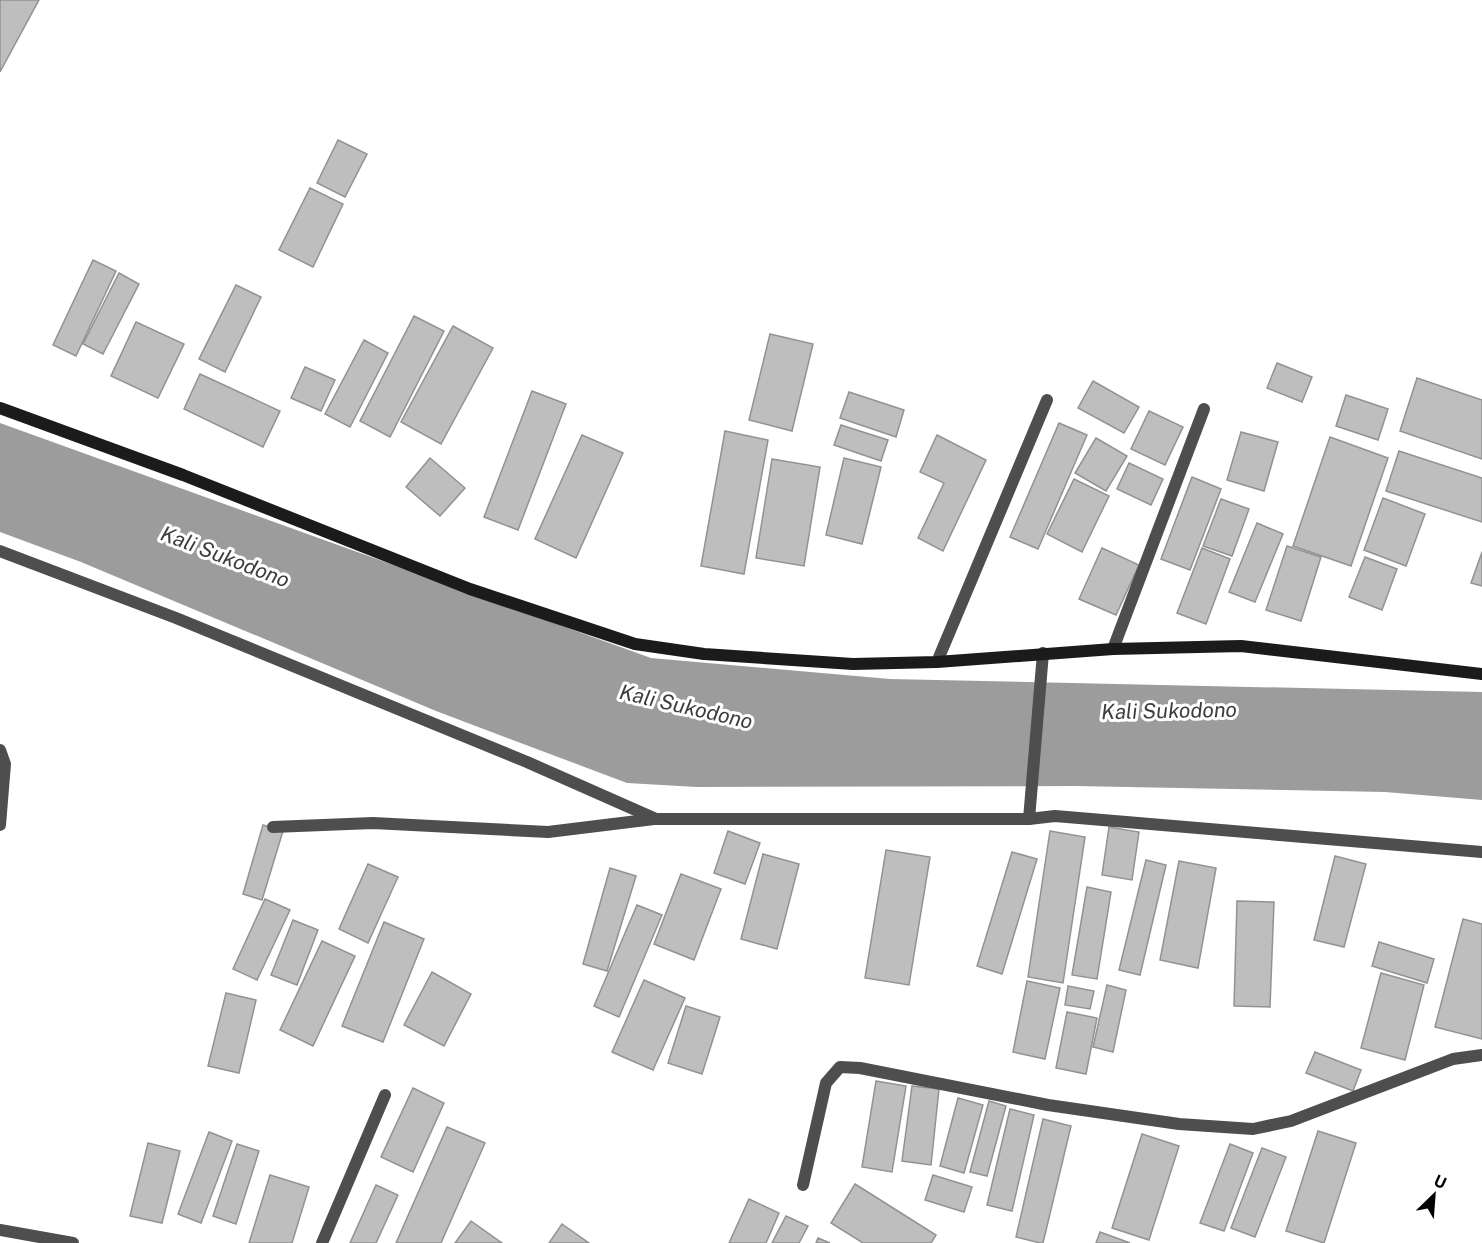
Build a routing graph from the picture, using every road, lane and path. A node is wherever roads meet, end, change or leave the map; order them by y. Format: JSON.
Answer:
{"nodes":[{"id":1,"x":1047,"y":400,"type":"dead end"},
{"id":2,"x":0,"y":408,"type":"edge"},
{"id":3,"x":1204,"y":409,"type":"dead end"},
{"id":4,"x":0,"y":551,"type":"edge"},
{"id":5,"x":1113,"y":649,"type":"junction"},
{"id":6,"x":1043,"y":653,"type":"junction"},
{"id":7,"x":937,"y":662,"type":"junction"},
{"id":8,"x":1482,"y":674,"type":"edge"},
{"id":9,"x":0,"y":750,"type":"edge"},
{"id":10,"x":656,"y":819,"type":"junction"},
{"id":11,"x":1029,"y":819,"type":"junction"},
{"id":12,"x":0,"y":825,"type":"edge"},
{"id":13,"x":273,"y":827,"type":"dead end"},
{"id":14,"x":1482,"y":852,"type":"edge"},
{"id":15,"x":1482,"y":1055,"type":"edge"},
{"id":16,"x":385,"y":1095,"type":"dead end"},
{"id":17,"x":803,"y":1185,"type":"dead end"},
{"id":18,"x":0,"y":1230,"type":"edge"},
{"id":19,"x":73,"y":1243,"type":"edge"},
{"id":20,"x":322,"y":1243,"type":"edge"}],
"edges":[{"from":1,"to":7,"type":"street"},
{"from":2,"to":7,"type":"main road"},
{"from":3,"to":5,"type":"street"},
{"from":4,"to":10,"type":"street"},
{"from":5,"to":6,"type":"main road"},
{"from":5,"to":8,"type":"main road"},
{"from":6,"to":7,"type":"main road"},
{"from":6,"to":11,"type":"street"},
{"from":9,"to":12,"type":"street"},
{"from":10,"to":11,"type":"street"},
{"from":10,"to":13,"type":"street"},
{"from":11,"to":14,"type":"street"},
{"from":15,"to":17,"type":"street"},
{"from":16,"to":20,"type":"street"},
{"from":18,"to":19,"type":"street"}]}
